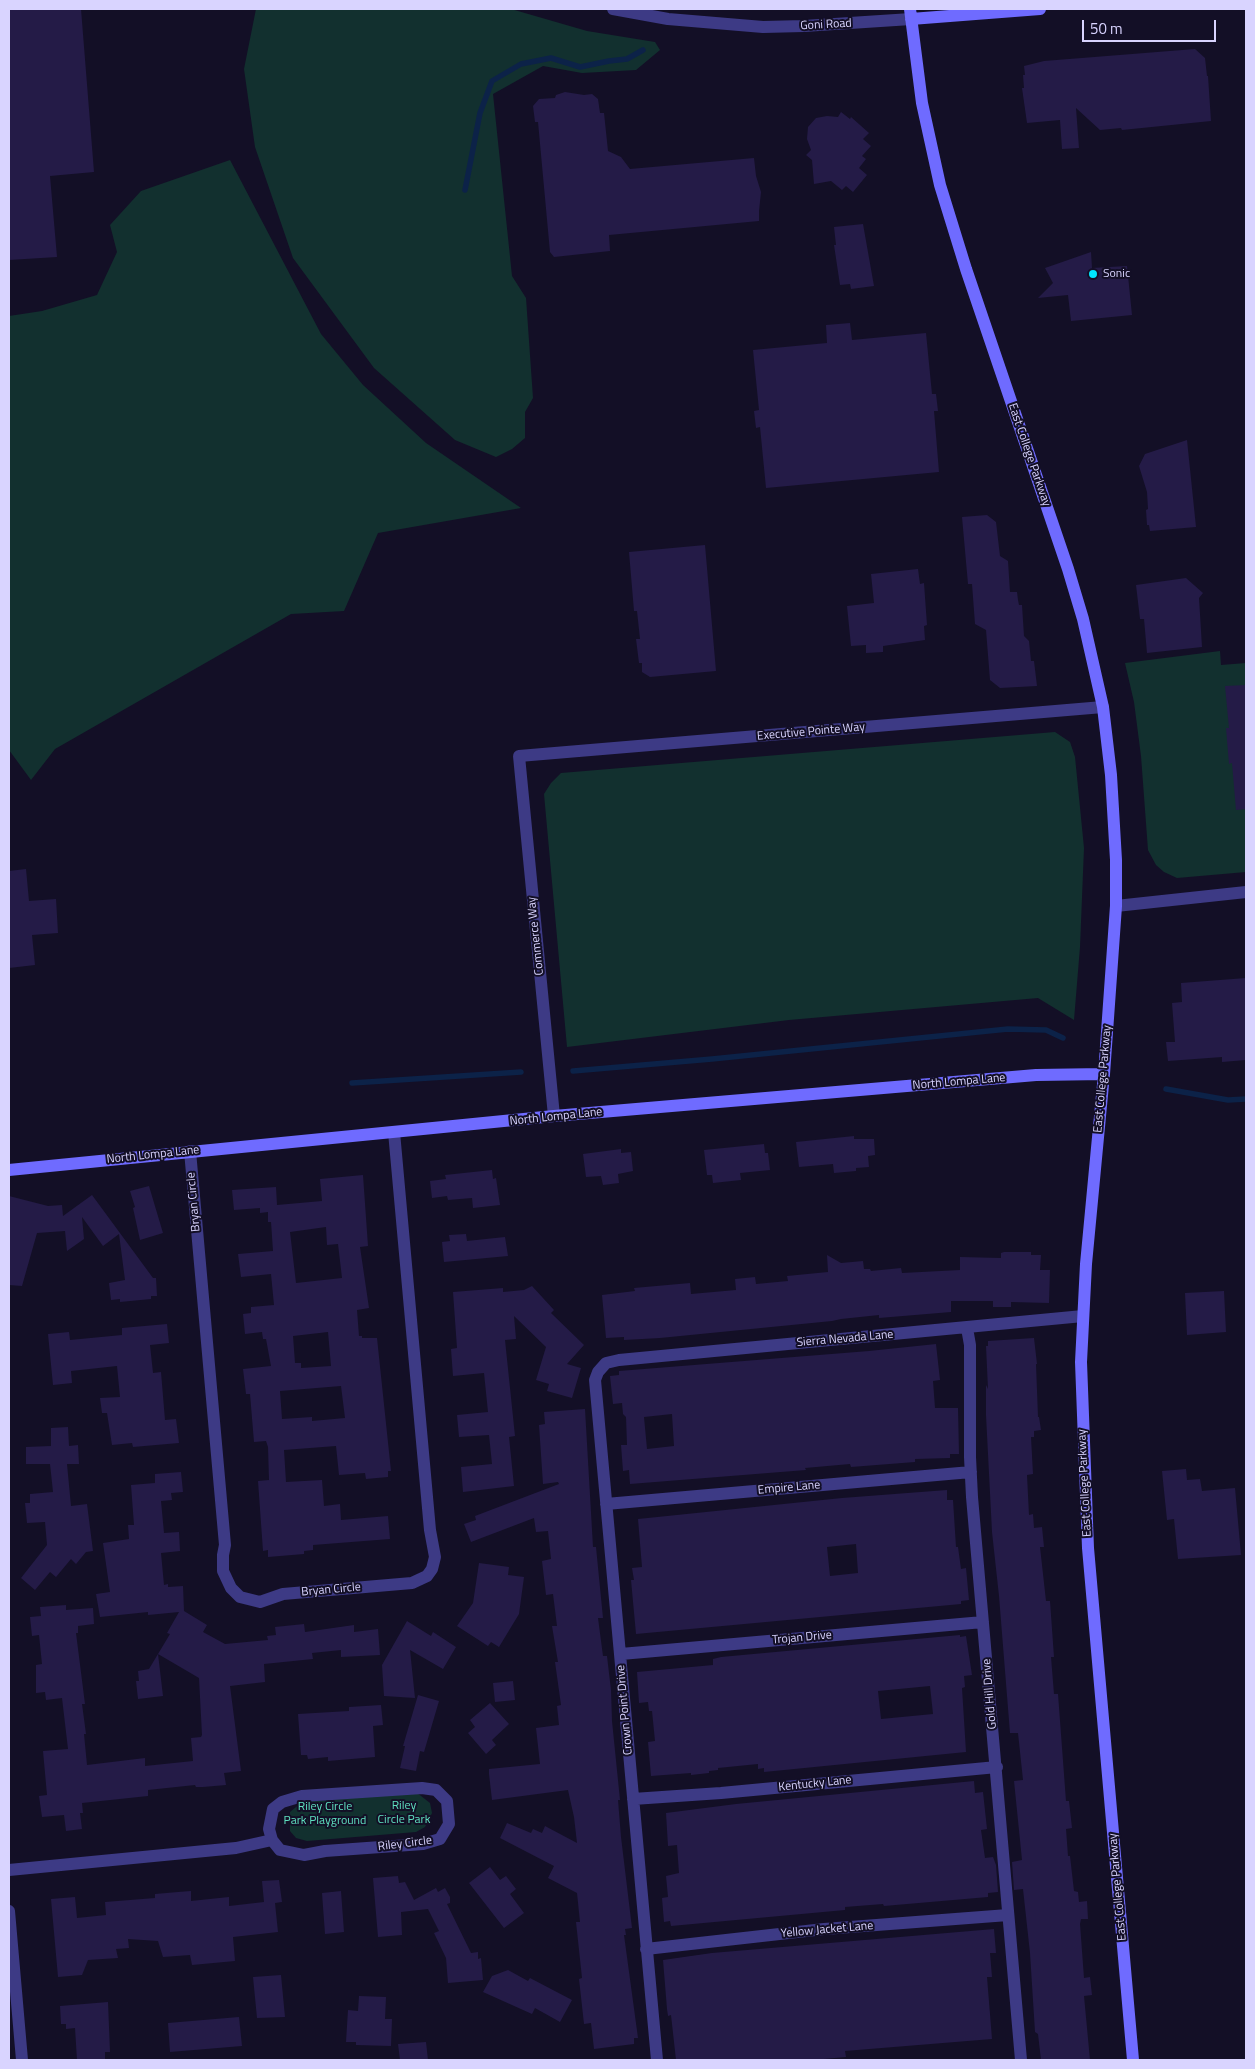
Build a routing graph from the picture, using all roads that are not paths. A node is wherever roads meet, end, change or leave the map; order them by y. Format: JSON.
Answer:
{"nodes":[{"id":1,"x":613,"y":9,"type":"edge"},
{"id":2,"x":1040,"y":9,"type":"edge"},
{"id":3,"x":911,"y":14,"type":"edge"},
{"id":4,"x":1102,"y":707,"type":"junction"},
{"id":5,"x":519,"y":756,"type":"joint"},
{"id":6,"x":1246,"y":892,"type":"edge"},
{"id":7,"x":1116,"y":906,"type":"junction"},
{"id":8,"x":1104,"y":1074,"type":"junction"},
{"id":9,"x":554,"y":1116,"type":"junction"},
{"id":10,"x":394,"y":1132,"type":"junction"},
{"id":11,"x":190,"y":1151,"type":"junction"},
{"id":12,"x":9,"y":1170,"type":"edge"},
{"id":13,"x":1083,"y":1316,"type":"junction"},
{"id":14,"x":968,"y":1328,"type":"junction"},
{"id":15,"x":606,"y":1363,"type":"joint"},
{"id":16,"x":971,"y":1472,"type":"junction"},
{"id":17,"x":606,"y":1504,"type":"junction"},
{"id":18,"x":983,"y":1622,"type":"junction"},
{"id":19,"x":621,"y":1654,"type":"junction"},
{"id":20,"x":997,"y":1768,"type":"junction"},
{"id":21,"x":633,"y":1799,"type":"junction"},
{"id":22,"x":272,"y":1840,"type":"junction"},
{"id":23,"x":9,"y":1870,"type":"edge"},
{"id":24,"x":9,"y":1911,"type":"edge"},
{"id":25,"x":1008,"y":1915,"type":"junction"},
{"id":26,"x":646,"y":1948,"type":"junction"},
{"id":27,"x":12,"y":1986,"type":"edge"},
{"id":28,"x":22,"y":2060,"type":"edge"},
{"id":29,"x":657,"y":2060,"type":"edge"},
{"id":30,"x":1021,"y":2060,"type":"edge"},
{"id":31,"x":1133,"y":2060,"type":"edge"}],
"edges":[{"from":1,"to":3,"type":"street","name":"Goni Road"},
{"from":2,"to":3,"type":"main road","name":"Goni Road"},
{"from":3,"to":4,"type":"main road","name":"East College Parkway"},
{"from":4,"to":5,"type":"street","name":"Executive Pointe Way"},
{"from":4,"to":7,"type":"main road","name":"East College Parkway"},
{"from":5,"to":9,"type":"street","name":"Commerce Way"},
{"from":6,"to":7,"type":"street"},
{"from":7,"to":8,"type":"main road","name":"East College Parkway"},
{"from":8,"to":9,"type":"main road","name":"North Lompa Lane"},
{"from":8,"to":13,"type":"main road","name":"East College Parkway"},
{"from":9,"to":10,"type":"main road","name":"North Lompa Lane"},
{"from":10,"to":11,"type":"main road","name":"North Lompa Lane"},
{"from":10,"to":11,"type":"street","name":"Bryan Circle"},
{"from":11,"to":12,"type":"main road","name":"North Lompa Lane"},
{"from":13,"to":14,"type":"street","name":"Sierra Nevada Lane"},
{"from":13,"to":31,"type":"main road","name":"East College Parkway"},
{"from":14,"to":15,"type":"street","name":"Sierra Nevada Lane"},
{"from":14,"to":16,"type":"street","name":"Gold Hill Drive"},
{"from":15,"to":17,"type":"street","name":"Crown Point Drive"},
{"from":16,"to":17,"type":"street","name":"Empire Lane"},
{"from":16,"to":18,"type":"street","name":"Gold Hill Drive"},
{"from":17,"to":19,"type":"street","name":"Crown Point Drive"},
{"from":18,"to":19,"type":"street","name":"Trojan Drive"},
{"from":18,"to":20,"type":"street","name":"Gold Hill Drive"},
{"from":19,"to":21,"type":"street","name":"Crown Point Drive"},
{"from":20,"to":21,"type":"street","name":"Kentucky Lane"},
{"from":20,"to":25,"type":"street","name":"Gold Hill Drive"},
{"from":21,"to":26,"type":"street","name":"Crown Point Drive"},
{"from":22,"to":22,"type":"street","name":"Riley Circle"},
{"from":22,"to":23,"type":"street"},
{"from":24,"to":27,"type":"street"},
{"from":25,"to":26,"type":"street","name":"Yellow Jacket Lane"},
{"from":25,"to":30,"type":"street","name":"Gold Hill Drive"},
{"from":26,"to":29,"type":"street","name":"Crown Point Drive"},
{"from":27,"to":28,"type":"street"}]}
